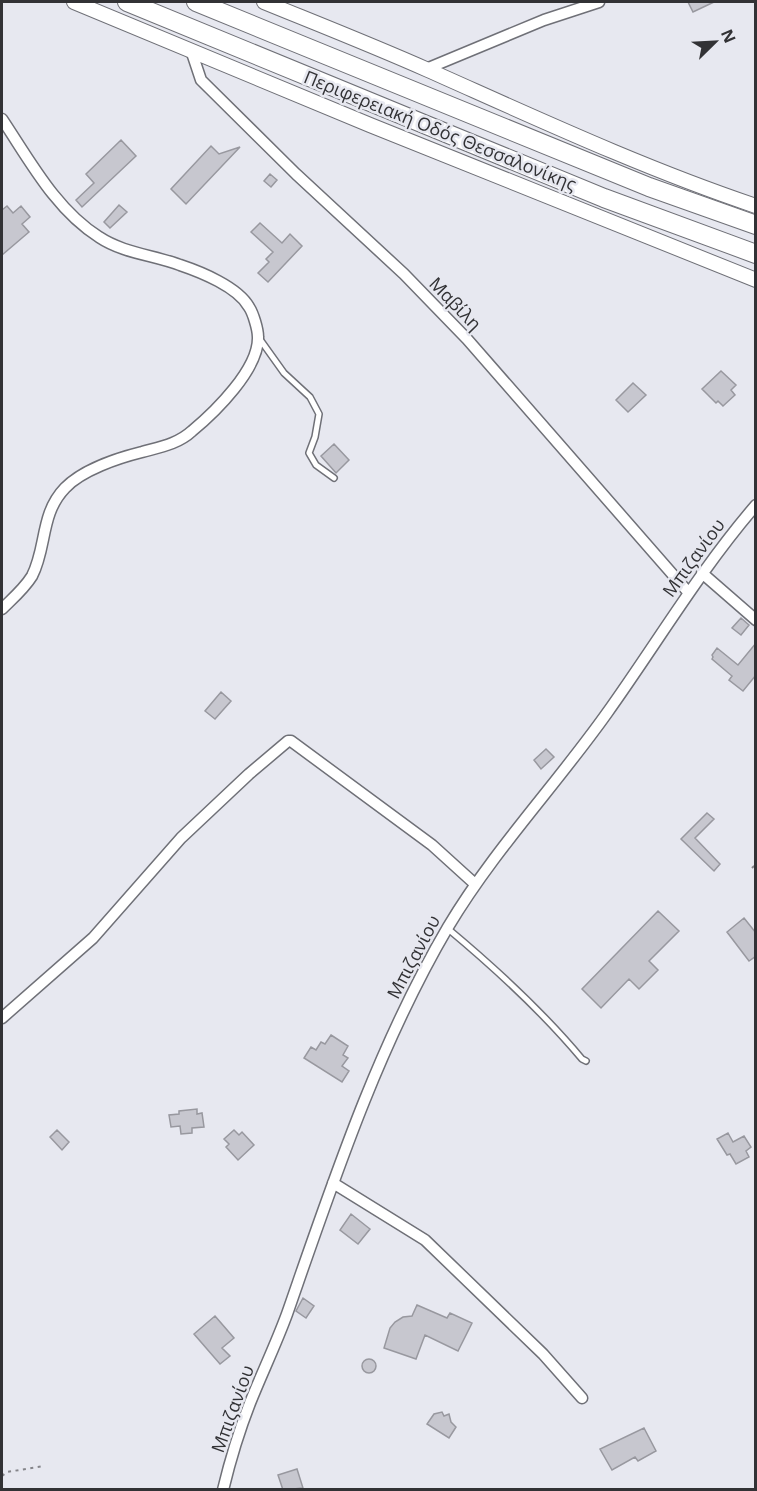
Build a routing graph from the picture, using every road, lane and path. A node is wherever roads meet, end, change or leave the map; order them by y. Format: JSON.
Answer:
{"nodes":[{"id":1,"x":74,"y":2,"type":"edge"},
{"id":2,"x":127,"y":2,"type":"edge"},
{"id":3,"x":196,"y":2,"type":"edge"},
{"id":4,"x":264,"y":2,"type":"edge"},
{"id":5,"x":599,"y":2,"type":"edge"},
{"id":6,"x":191,"y":50,"type":"junction"},
{"id":7,"x":426,"y":69,"type":"junction"},
{"id":8,"x":2,"y":119,"type":"edge"},
{"id":9,"x":756,"y":206,"type":"edge"},
{"id":10,"x":756,"y":225,"type":"edge"},
{"id":11,"x":756,"y":254,"type":"edge"},
{"id":12,"x":756,"y":280,"type":"edge"},
{"id":13,"x":258,"y":337,"type":"junction"},
{"id":14,"x":334,"y":478,"type":"dead end"},
{"id":15,"x":756,"y":505,"type":"edge"},
{"id":16,"x":702,"y":573,"type":"junction"},
{"id":17,"x":688,"y":592,"type":"junction"},
{"id":18,"x":2,"y":609,"type":"edge"},
{"id":19,"x":756,"y":620,"type":"edge"},
{"id":20,"x":756,"y":864,"type":"edge"},
{"id":21,"x":752,"y":868,"type":"dead end"},
{"id":22,"x":475,"y":884,"type":"junction"},
{"id":23,"x":447,"y":928,"type":"junction"},
{"id":24,"x":2,"y":1018,"type":"edge"},
{"id":25,"x":586,"y":1061,"type":"dead end"},
{"id":26,"x":333,"y":1183,"type":"junction"},
{"id":27,"x":582,"y":1398,"type":"dead end"},
{"id":28,"x":44,"y":1466,"type":"dead end"},
{"id":29,"x":2,"y":1476,"type":"edge"},
{"id":30,"x":223,"y":1490,"type":"edge"}],
"edges":[{"from":1,"to":6,"type":"street"},
{"from":2,"to":11,"type":"highway","name":"Περιφερειακή Οδός Θεσσαλονίκης"},
{"from":3,"to":10,"type":"highway","name":"Περιφερειακή Οδός Θεσσαλονίκης"},
{"from":4,"to":7,"type":"street"},
{"from":5,"to":7,"type":"street"},
{"from":6,"to":12,"type":"street"},
{"from":6,"to":17,"type":"street","name":"Μαβίλη"},
{"from":7,"to":9,"type":"street"},
{"from":8,"to":13,"type":"street"},
{"from":13,"to":14,"type":"lane"},
{"from":13,"to":18,"type":"street"},
{"from":15,"to":16,"type":"street","name":"Μπιζανίου"},
{"from":16,"to":17,"type":"street","name":"Μπιζανίου"},
{"from":16,"to":19,"type":"street"},
{"from":17,"to":22,"type":"street","name":"Μπιζανίου"},
{"from":20,"to":21,"type":"path"},
{"from":22,"to":23,"type":"street","name":"Μπιζανίου"},
{"from":22,"to":24,"type":"street"},
{"from":23,"to":25,"type":"lane"},
{"from":23,"to":26,"type":"street","name":"Μπιζανίου"},
{"from":26,"to":27,"type":"street"},
{"from":26,"to":30,"type":"street","name":"Μπιζανίου"},
{"from":28,"to":29,"type":"path"}]}
